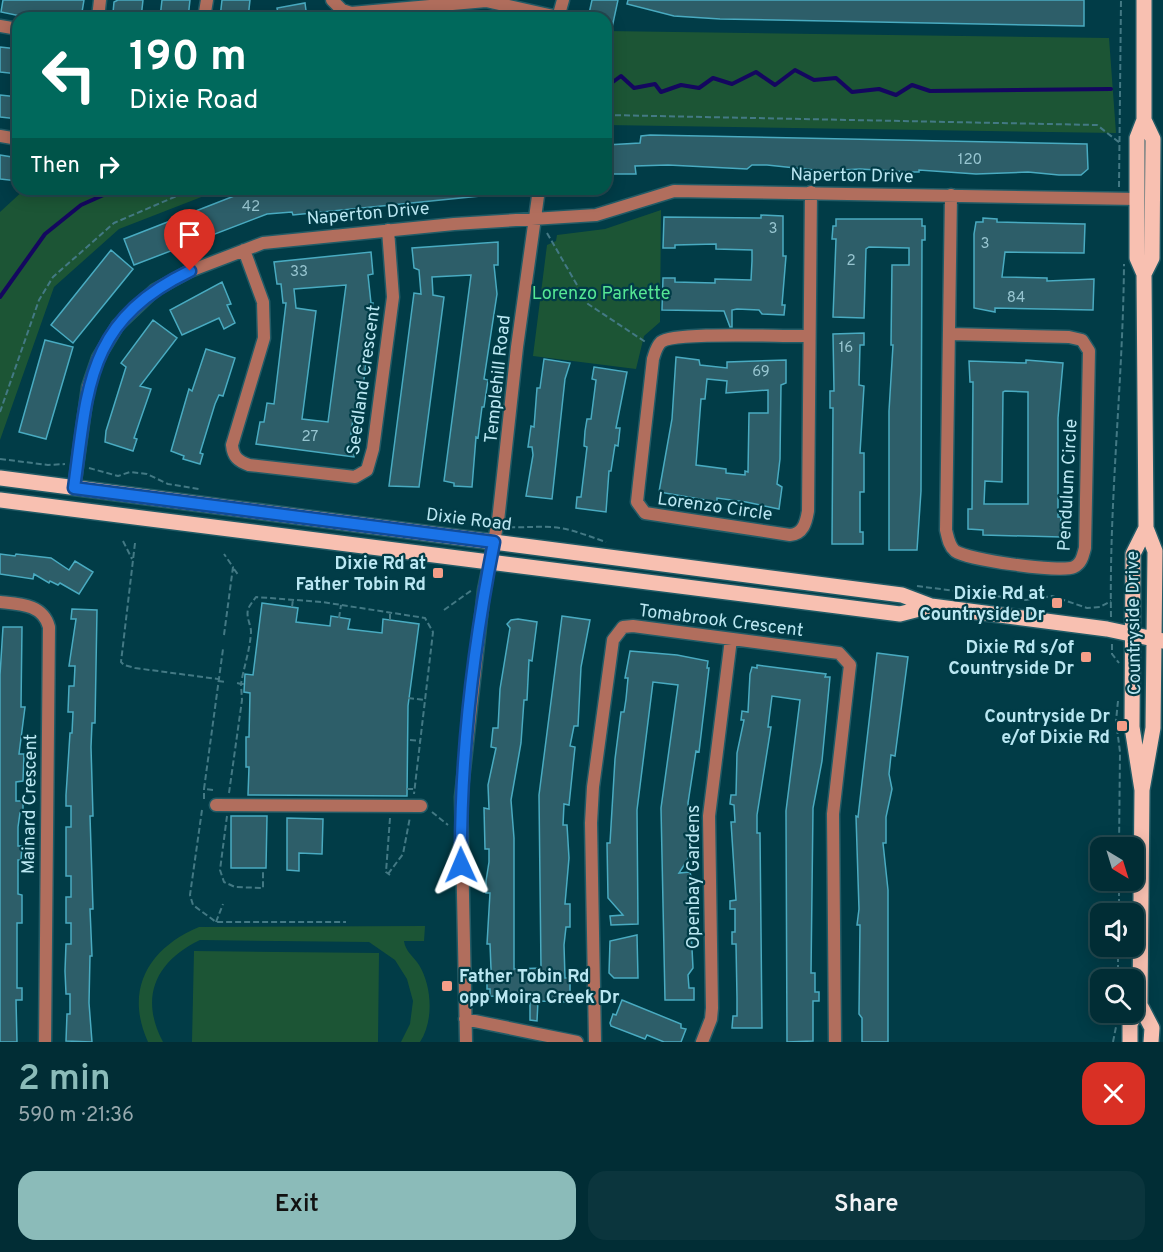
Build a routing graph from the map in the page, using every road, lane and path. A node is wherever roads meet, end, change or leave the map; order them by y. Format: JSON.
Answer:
{"nodes":[{"id":1,"x":332,"y":0,"type":"edge"},
{"id":2,"x":1122,"y":0,"type":"edge"},
{"id":3,"x":1144,"y":0,"type":"edge"},
{"id":4,"x":348,"y":12,"type":"edge"},
{"id":5,"x":362,"y":12,"type":"edge"},
{"id":6,"x":539,"y":12,"type":"edge"},
{"id":7,"x":612,"y":115,"type":"edge"},
{"id":8,"x":1120,"y":143,"type":"junction"},
{"id":9,"x":1119,"y":180,"type":"dead end"},
{"id":10,"x":811,"y":192,"type":"junction"},
{"id":11,"x":179,"y":195,"type":"edge"},
{"id":12,"x":538,"y":195,"type":"edge"},
{"id":13,"x":951,"y":195,"type":"junction"},
{"id":14,"x":1151,"y":200,"type":"edge"},
{"id":15,"x":535,"y":219,"type":"junction"},
{"id":16,"x":388,"y":230,"type":"junction"},
{"id":17,"x":547,"y":233,"type":"dead end"},
{"id":18,"x":244,"y":250,"type":"junction"},
{"id":19,"x":1124,"y":264,"type":"dead end"},
{"id":20,"x":950,"y":334,"type":"junction"},
{"id":21,"x":809,"y":336,"type":"junction"},
{"id":22,"x":648,"y":344,"type":"dead end"},
{"id":23,"x":0,"y":412,"type":"edge"},
{"id":24,"x":0,"y":459,"type":"edge"},
{"id":25,"x":62,"y":464,"type":"dead end"},
{"id":26,"x":93,"y":469,"type":"dead end"},
{"id":27,"x":0,"y":478,"type":"edge"},
{"id":28,"x":74,"y":488,"type":"junction"},
{"id":29,"x":203,"y":490,"type":"dead end"},
{"id":30,"x":0,"y":500,"type":"edge"},
{"id":31,"x":1146,"y":528,"type":"junction"},
{"id":32,"x":123,"y":541,"type":"dead end"},
{"id":33,"x":494,"y":542,"type":"junction"},
{"id":34,"x":135,"y":543,"type":"dead end"},
{"id":35,"x":224,"y":554,"type":"dead end"},
{"id":36,"x":132,"y":559,"type":"junction"},
{"id":37,"x":490,"y":563,"type":"junction"},
{"id":38,"x":233,"y":567,"type":"junction"},
{"id":39,"x":239,"y":576,"type":"dead end"},
{"id":40,"x":929,"y":587,"type":"dead end"},
{"id":41,"x":472,"y":590,"type":"dead end"},
{"id":42,"x":293,"y":599,"type":"junction"},
{"id":43,"x":0,"y":602,"type":"edge"},
{"id":44,"x":341,"y":605,"type":"junction"},
{"id":45,"x":932,"y":606,"type":"junction"},
{"id":46,"x":292,"y":607,"type":"dead end"},
{"id":47,"x":444,"y":610,"type":"dead end"},
{"id":48,"x":390,"y":611,"type":"junction"},
{"id":49,"x":339,"y":618,"type":"dead end"},
{"id":50,"x":390,"y":620,"type":"dead end"},
{"id":51,"x":1133,"y":634,"type":"junction"},
{"id":52,"x":224,"y":635,"type":"dead end"},
{"id":53,"x":731,"y":639,"type":"junction"},
{"id":54,"x":1159,"y":640,"type":"edge"},
{"id":55,"x":223,"y":649,"type":"dead end"},
{"id":56,"x":1112,"y":654,"type":"dead end"},
{"id":57,"x":1120,"y":668,"type":"dead end"},
{"id":58,"x":218,"y":680,"type":"junction"},
{"id":59,"x":226,"y":682,"type":"dead end"},
{"id":60,"x":1121,"y":692,"type":"dead end"},
{"id":61,"x":408,"y":698,"type":"dead end"},
{"id":62,"x":426,"y":699,"type":"junction"},
{"id":63,"x":410,"y":740,"type":"dead end"},
{"id":64,"x":420,"y":741,"type":"junction"},
{"id":65,"x":204,"y":789,"type":"junction"},
{"id":66,"x":407,"y":789,"type":"dead end"},
{"id":67,"x":414,"y":789,"type":"junction"},
{"id":68,"x":213,"y":790,"type":"dead end"},
{"id":69,"x":1142,"y":790,"type":"junction"},
{"id":70,"x":225,"y":798,"type":"junction"},
{"id":71,"x":204,"y":799,"type":"dead end"},
{"id":72,"x":421,"y":807,"type":"junction"},
{"id":73,"x":202,"y":810,"type":"dead end"},
{"id":74,"x":390,"y":818,"type":"dead end"},
{"id":75,"x":448,"y":825,"type":"dead end"},
{"id":76,"x":1119,"y":837,"type":"edge"},
{"id":77,"x":263,"y":870,"type":"dead end"},
{"id":78,"x":223,"y":904,"type":"dead end"},
{"id":79,"x":216,"y":922,"type":"junction"},
{"id":80,"x":346,"y":922,"type":"dead end"},
{"id":81,"x":1140,"y":969,"type":"edge"},
{"id":82,"x":1144,"y":1013,"type":"edge"},
{"id":83,"x":465,"y":1019,"type":"junction"},
{"id":84,"x":1116,"y":1023,"type":"edge"},
{"id":85,"x":1131,"y":1023,"type":"edge"},
{"id":86,"x":45,"y":1042,"type":"edge"},
{"id":87,"x":466,"y":1042,"type":"edge"},
{"id":88,"x":577,"y":1042,"type":"edge"},
{"id":89,"x":595,"y":1042,"type":"edge"},
{"id":90,"x":702,"y":1042,"type":"edge"},
{"id":91,"x":835,"y":1042,"type":"edge"},
{"id":92,"x":1113,"y":1042,"type":"edge"},
{"id":93,"x":1130,"y":1042,"type":"edge"},
{"id":94,"x":1151,"y":1042,"type":"edge"}],
"edges":[{"from":1,"to":4,"type":"street"},
{"from":2,"to":8,"type":"path"},
{"from":3,"to":14,"type":"main road","name":"Countryside Drive"},
{"from":5,"to":6,"type":"street"},
{"from":7,"to":8,"type":"path"},
{"from":8,"to":9,"type":"path"},
{"from":10,"to":13,"type":"street","name":"Naperton Drive"},
{"from":10,"to":15,"type":"street","name":"Naperton Drive"},
{"from":10,"to":21,"type":"street","name":"Lorenzo Circle"},
{"from":11,"to":23,"type":"path"},
{"from":12,"to":15,"type":"street","name":"Templehill Road"},
{"from":13,"to":14,"type":"street","name":"Naperton Drive"},
{"from":13,"to":20,"type":"street","name":"Pendulum Circle"},
{"from":14,"to":31,"type":"main road","name":"Countryside Drive"},
{"from":15,"to":16,"type":"street","name":"Naperton Drive"},
{"from":15,"to":33,"type":"street","name":"Templehill Road"},
{"from":16,"to":18,"type":"street","name":"Naperton Drive"},
{"from":16,"to":18,"type":"street","name":"Seedland Crescent"},
{"from":17,"to":22,"type":"path"},
{"from":18,"to":28,"type":"street","name":"Naperton Drive"},
{"from":19,"to":40,"type":"path"},
{"from":20,"to":20,"type":"street","name":"Pendulum Circle"},
{"from":21,"to":21,"type":"street","name":"Lorenzo Circle"},
{"from":24,"to":25,"type":"path"},
{"from":26,"to":29,"type":"path"},
{"from":27,"to":28,"type":"main road","name":"Dixie Road"},
{"from":28,"to":33,"type":"main road","name":"Dixie Road"},
{"from":30,"to":37,"type":"main road","name":"Dixie Road"},
{"from":31,"to":51,"type":"main road","name":"Countryside Drive"},
{"from":31,"to":54,"type":"main road","name":"Countryside Drive"},
{"from":32,"to":36,"type":"path"},
{"from":33,"to":37,"type":"street","name":"Templehill Road"},
{"from":33,"to":45,"type":"main road","name":"Dixie Road"},
{"from":34,"to":36,"type":"path"},
{"from":35,"to":38,"type":"path"},
{"from":36,"to":58,"type":"path"},
{"from":37,"to":45,"type":"main road","name":"Dixie Road"},
{"from":37,"to":83,"type":"street","name":"Templehill Road"},
{"from":38,"to":39,"type":"path"},
{"from":38,"to":52,"type":"path"},
{"from":41,"to":47,"type":"path"},
{"from":42,"to":44,"type":"path"},
{"from":42,"to":46,"type":"path"},
{"from":42,"to":70,"type":"path"},
{"from":43,"to":86,"type":"street","name":"Mainard Crescent"},
{"from":44,"to":48,"type":"path"},
{"from":44,"to":49,"type":"path"},
{"from":45,"to":51,"type":"main road","name":"Dixie Road"},
{"from":48,"to":50,"type":"path"},
{"from":48,"to":62,"type":"path"},
{"from":51,"to":54,"type":"main road","name":"Dixie Road"},
{"from":51,"to":69,"type":"main road","name":"Countryside Drive"},
{"from":53,"to":89,"type":"street","name":"Tomabrook Crescent"},
{"from":53,"to":90,"type":"street","name":"Openbay Gardens"},
{"from":53,"to":91,"type":"street","name":"Tomabrook Crescent"},
{"from":54,"to":69,"type":"main road","name":"Countryside Drive"},
{"from":55,"to":58,"type":"path"},
{"from":56,"to":57,"type":"path"},
{"from":58,"to":59,"type":"path"},
{"from":58,"to":65,"type":"path"},
{"from":60,"to":76,"type":"path"},
{"from":61,"to":62,"type":"path"},
{"from":62,"to":64,"type":"path"},
{"from":63,"to":64,"type":"path"},
{"from":64,"to":67,"type":"path"},
{"from":65,"to":68,"type":"path"},
{"from":65,"to":71,"type":"path"},
{"from":66,"to":67,"type":"path"},
{"from":67,"to":72,"type":"path"},
{"from":69,"to":81,"type":"main road","name":"Countryside Drive"},
{"from":70,"to":72,"type":"street"},
{"from":70,"to":77,"type":"path"},
{"from":72,"to":74,"type":"path"},
{"from":72,"to":75,"type":"path"},
{"from":73,"to":79,"type":"path"},
{"from":78,"to":79,"type":"path"},
{"from":79,"to":80,"type":"path"},
{"from":82,"to":94,"type":"main road","name":"Countryside Drive"},
{"from":83,"to":87,"type":"street","name":"Templehill Road"},
{"from":83,"to":88,"type":"street"},
{"from":84,"to":92,"type":"path"},
{"from":85,"to":93,"type":"main road","name":"Countryside Drive"}]}
